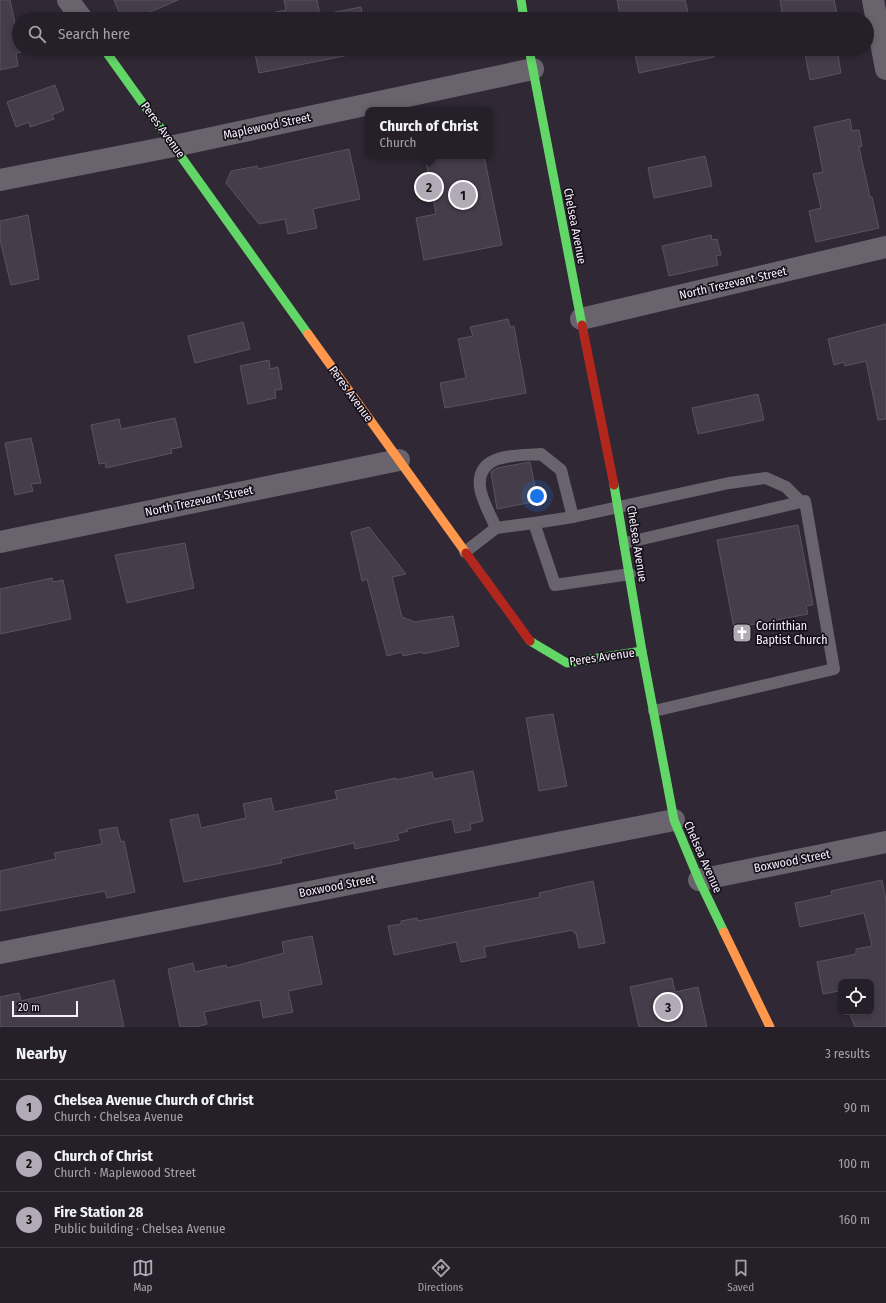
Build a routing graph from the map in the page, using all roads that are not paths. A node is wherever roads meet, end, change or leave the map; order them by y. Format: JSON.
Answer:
{"nodes":[{"id":1,"x":68,"y":0,"type":"edge"},
{"id":2,"x":520,"y":0,"type":"edge"},
{"id":3,"x":873,"y":0,"type":"edge"},
{"id":4,"x":77,"y":12,"type":"edge"},
{"id":5,"x":523,"y":12,"type":"edge"},
{"id":6,"x":109,"y":56,"type":"edge"},
{"id":7,"x":531,"y":59,"type":"edge"},
{"id":8,"x":886,"y":69,"type":"edge"},
{"id":9,"x":174,"y":146,"type":"junction"},
{"id":10,"x":0,"y":180,"type":"edge"},
{"id":11,"x":886,"y":247,"type":"edge"},
{"id":12,"x":580,"y":319,"type":"junction"},
{"id":13,"x":399,"y":460,"type":"junction"},
{"id":14,"x":801,"y":502,"type":"junction"},
{"id":15,"x":618,"y":506,"type":"junction"},
{"id":16,"x":573,"y":517,"type":"junction"},
{"id":17,"x":534,"y":523,"type":"junction"},
{"id":18,"x":496,"y":528,"type":"junction"},
{"id":19,"x":0,"y":542,"type":"edge"},
{"id":20,"x":625,"y":543,"type":"junction"},
{"id":21,"x":465,"y":552,"type":"junction"},
{"id":22,"x":630,"y":574,"type":"junction"},
{"id":23,"x":642,"y":651,"type":"junction"},
{"id":24,"x":654,"y":710,"type":"junction"},
{"id":25,"x":674,"y":820,"type":"junction"},
{"id":26,"x":886,"y":842,"type":"edge"},
{"id":27,"x":699,"y":880,"type":"junction"},
{"id":28,"x":0,"y":953,"type":"edge"},
{"id":29,"x":770,"y":1027,"type":"edge"}],
"edges":[{"from":1,"to":4,"type":"street"},
{"from":2,"to":5,"type":"main road"},
{"from":3,"to":8,"type":"street"},
{"from":6,"to":9,"type":"main road","name":"Peres Avenue"},
{"from":7,"to":9,"type":"street","name":"Maplewood Street"},
{"from":7,"to":12,"type":"main road","name":"Chelsea Avenue"},
{"from":9,"to":10,"type":"street","name":"Maplewood Street"},
{"from":9,"to":13,"type":"main road","name":"Peres Avenue"},
{"from":11,"to":12,"type":"street","name":"North Trezevant Street"},
{"from":12,"to":15,"type":"main road","name":"Chelsea Avenue"},
{"from":13,"to":19,"type":"street","name":"North Trezevant Street"},
{"from":13,"to":21,"type":"main road","name":"Peres Avenue"},
{"from":14,"to":15,"type":"lane"},
{"from":14,"to":20,"type":"lane"},
{"from":14,"to":24,"type":"lane"},
{"from":15,"to":16,"type":"lane"},
{"from":15,"to":20,"type":"main road","name":"Chelsea Avenue"},
{"from":16,"to":17,"type":"lane"},
{"from":16,"to":18,"type":"lane"},
{"from":17,"to":18,"type":"lane"},
{"from":17,"to":22,"type":"lane"},
{"from":18,"to":21,"type":"lane"},
{"from":20,"to":22,"type":"main road","name":"Chelsea Avenue"},
{"from":21,"to":23,"type":"main road","name":"Peres Avenue"},
{"from":22,"to":23,"type":"main road","name":"Chelsea Avenue"},
{"from":23,"to":24,"type":"main road","name":"Chelsea Avenue"},
{"from":24,"to":25,"type":"main road","name":"Chelsea Avenue"},
{"from":25,"to":27,"type":"main road","name":"Chelsea Avenue"},
{"from":25,"to":28,"type":"street","name":"Boxwood Street"},
{"from":26,"to":27,"type":"street","name":"Boxwood Street"},
{"from":27,"to":29,"type":"main road","name":"Chelsea Avenue"}]}
